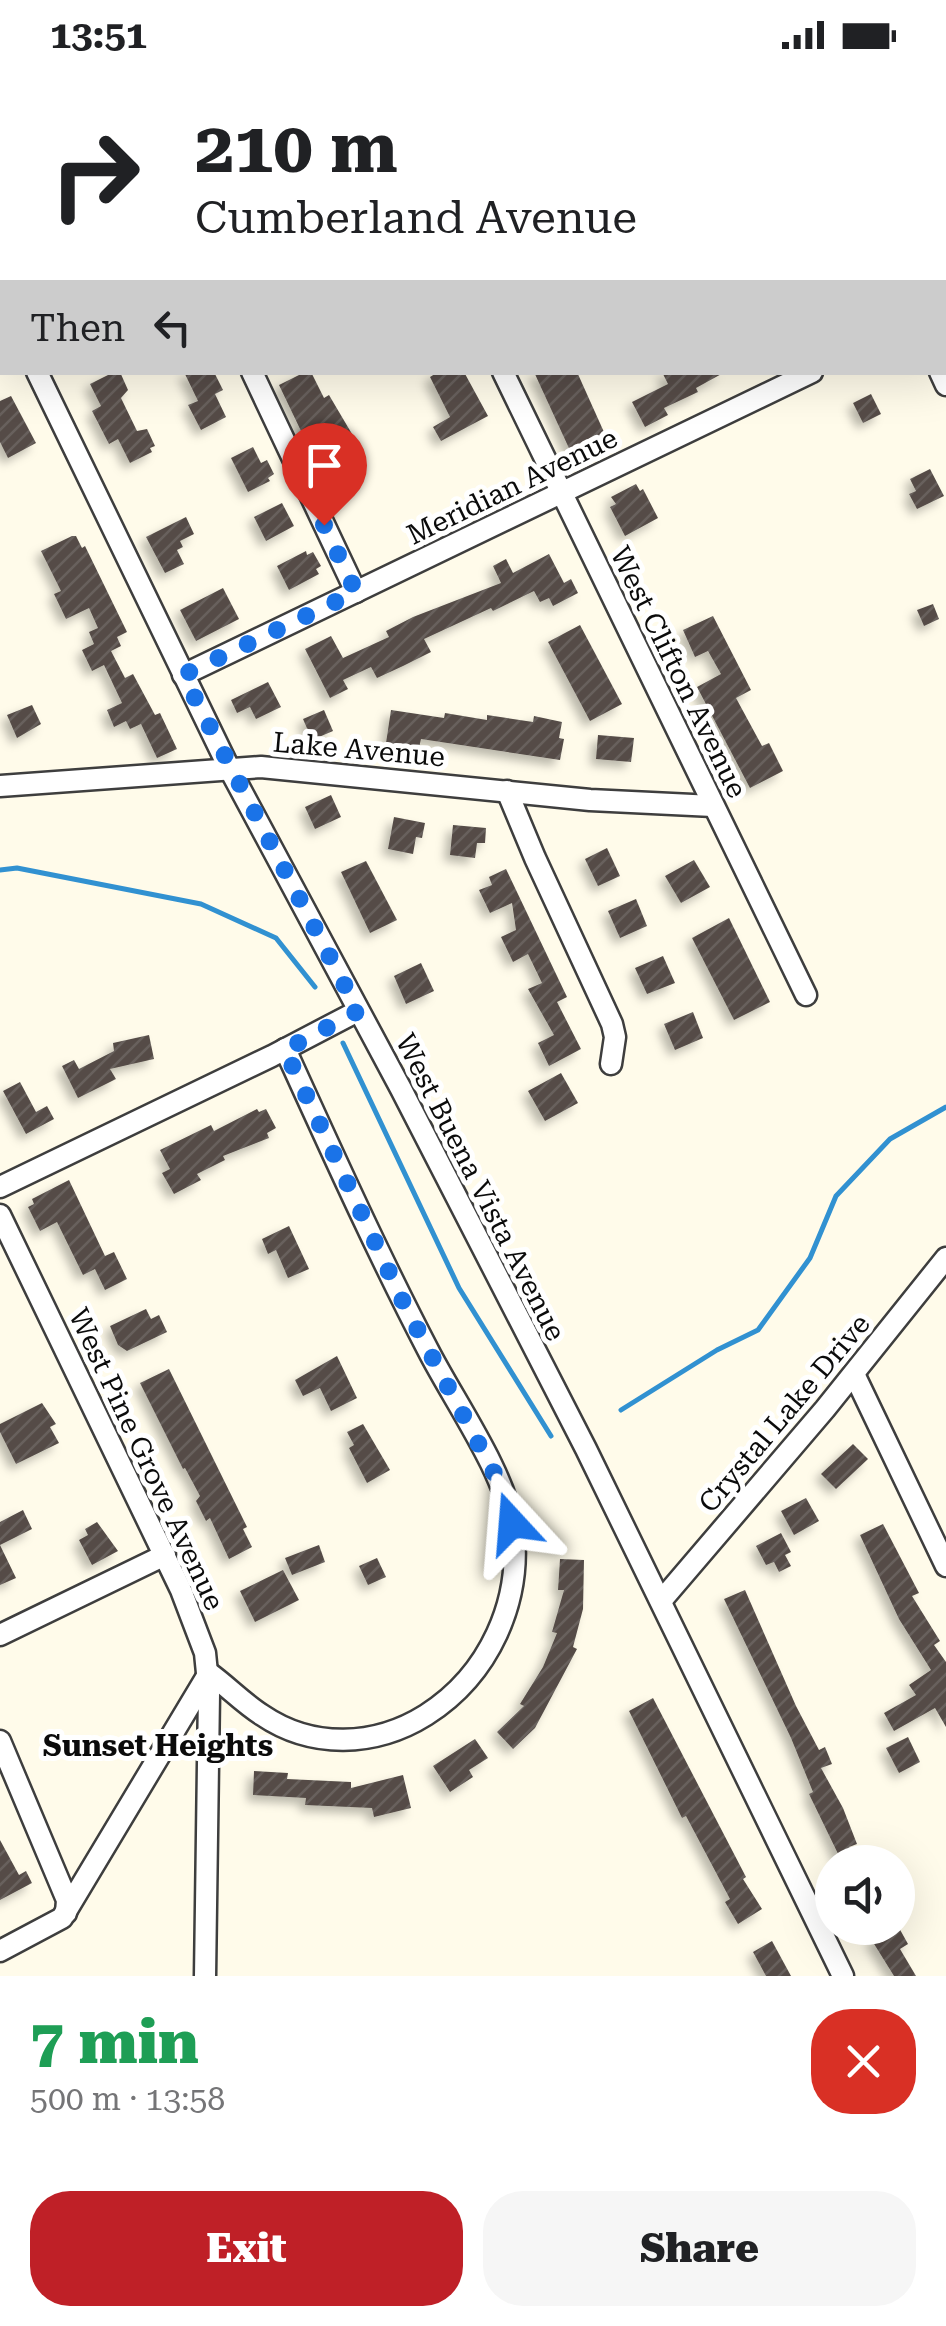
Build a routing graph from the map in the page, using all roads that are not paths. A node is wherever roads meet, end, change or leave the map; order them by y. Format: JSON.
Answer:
{"nodes":[{"id":1,"x":38,"y":375,"type":"edge"},
{"id":2,"x":253,"y":375,"type":"edge"},
{"id":3,"x":504,"y":375,"type":"edge"},
{"id":4,"x":806,"y":375,"type":"edge"},
{"id":5,"x":560,"y":493,"type":"junction"},
{"id":6,"x":356,"y":592,"type":"junction"},
{"id":7,"x":183,"y":675,"type":"junction"},
{"id":8,"x":228,"y":768,"type":"junction"},
{"id":9,"x":0,"y":786,"type":"edge"},
{"id":10,"x":507,"y":791,"type":"junction"},
{"id":11,"x":713,"y":806,"type":"junction"},
{"id":12,"x":806,"y":994,"type":"dead end"},
{"id":13,"x":358,"y":1011,"type":"junction"},
{"id":14,"x":285,"y":1050,"type":"junction"},
{"id":15,"x":611,"y":1064,"type":"dead end"},
{"id":16,"x":0,"y":1187,"type":"edge"},
{"id":17,"x":0,"y":1215,"type":"edge"},
{"id":18,"x":946,"y":1258,"type":"edge"},
{"id":19,"x":854,"y":1374,"type":"junction"},
{"id":20,"x":165,"y":1555,"type":"junction"},
{"id":21,"x":946,"y":1566,"type":"edge"},
{"id":22,"x":661,"y":1601,"type":"junction"},
{"id":23,"x":0,"y":1635,"type":"edge"},
{"id":24,"x":209,"y":1673,"type":"junction"},
{"id":25,"x":0,"y":1741,"type":"edge"},
{"id":26,"x":66,"y":1912,"type":"junction"},
{"id":27,"x":0,"y":1951,"type":"edge"},
{"id":28,"x":206,"y":1976,"type":"edge"},
{"id":29,"x":844,"y":1976,"type":"edge"}],
"edges":[{"from":1,"to":7,"type":"street","name":"West Buena Vista Avenue"},
{"from":2,"to":6,"type":"street"},
{"from":3,"to":5,"type":"street","name":"West Clifton Avenue"},
{"from":4,"to":5,"type":"street","name":"Meridian Avenue"},
{"from":5,"to":6,"type":"street","name":"Meridian Avenue"},
{"from":5,"to":11,"type":"street","name":"West Clifton Avenue"},
{"from":6,"to":7,"type":"street","name":"Meridian Avenue"},
{"from":7,"to":8,"type":"street","name":"West Buena Vista Avenue"},
{"from":8,"to":9,"type":"street","name":"Lake Avenue"},
{"from":8,"to":10,"type":"street","name":"Lake Avenue"},
{"from":8,"to":13,"type":"street","name":"West Buena Vista Avenue"},
{"from":10,"to":11,"type":"street","name":"Lake Avenue"},
{"from":10,"to":15,"type":"street"},
{"from":11,"to":12,"type":"street","name":"West Clifton Avenue"},
{"from":13,"to":14,"type":"street"},
{"from":13,"to":22,"type":"street","name":"West Buena Vista Avenue"},
{"from":14,"to":16,"type":"street"},
{"from":14,"to":24,"type":"street"},
{"from":17,"to":20,"type":"street","name":"West Pine Grove Avenue"},
{"from":18,"to":19,"type":"street","name":"Crystal Lake Drive"},
{"from":19,"to":21,"type":"street"},
{"from":19,"to":22,"type":"street","name":"Crystal Lake Drive"},
{"from":20,"to":23,"type":"street"},
{"from":20,"to":24,"type":"street","name":"West Pine Grove Avenue"},
{"from":22,"to":29,"type":"street","name":"West Buena Vista Avenue"},
{"from":24,"to":26,"type":"street"},
{"from":24,"to":28,"type":"street","name":"West Pine Grove Avenue"},
{"from":25,"to":26,"type":"street"},
{"from":26,"to":27,"type":"street"}]}
